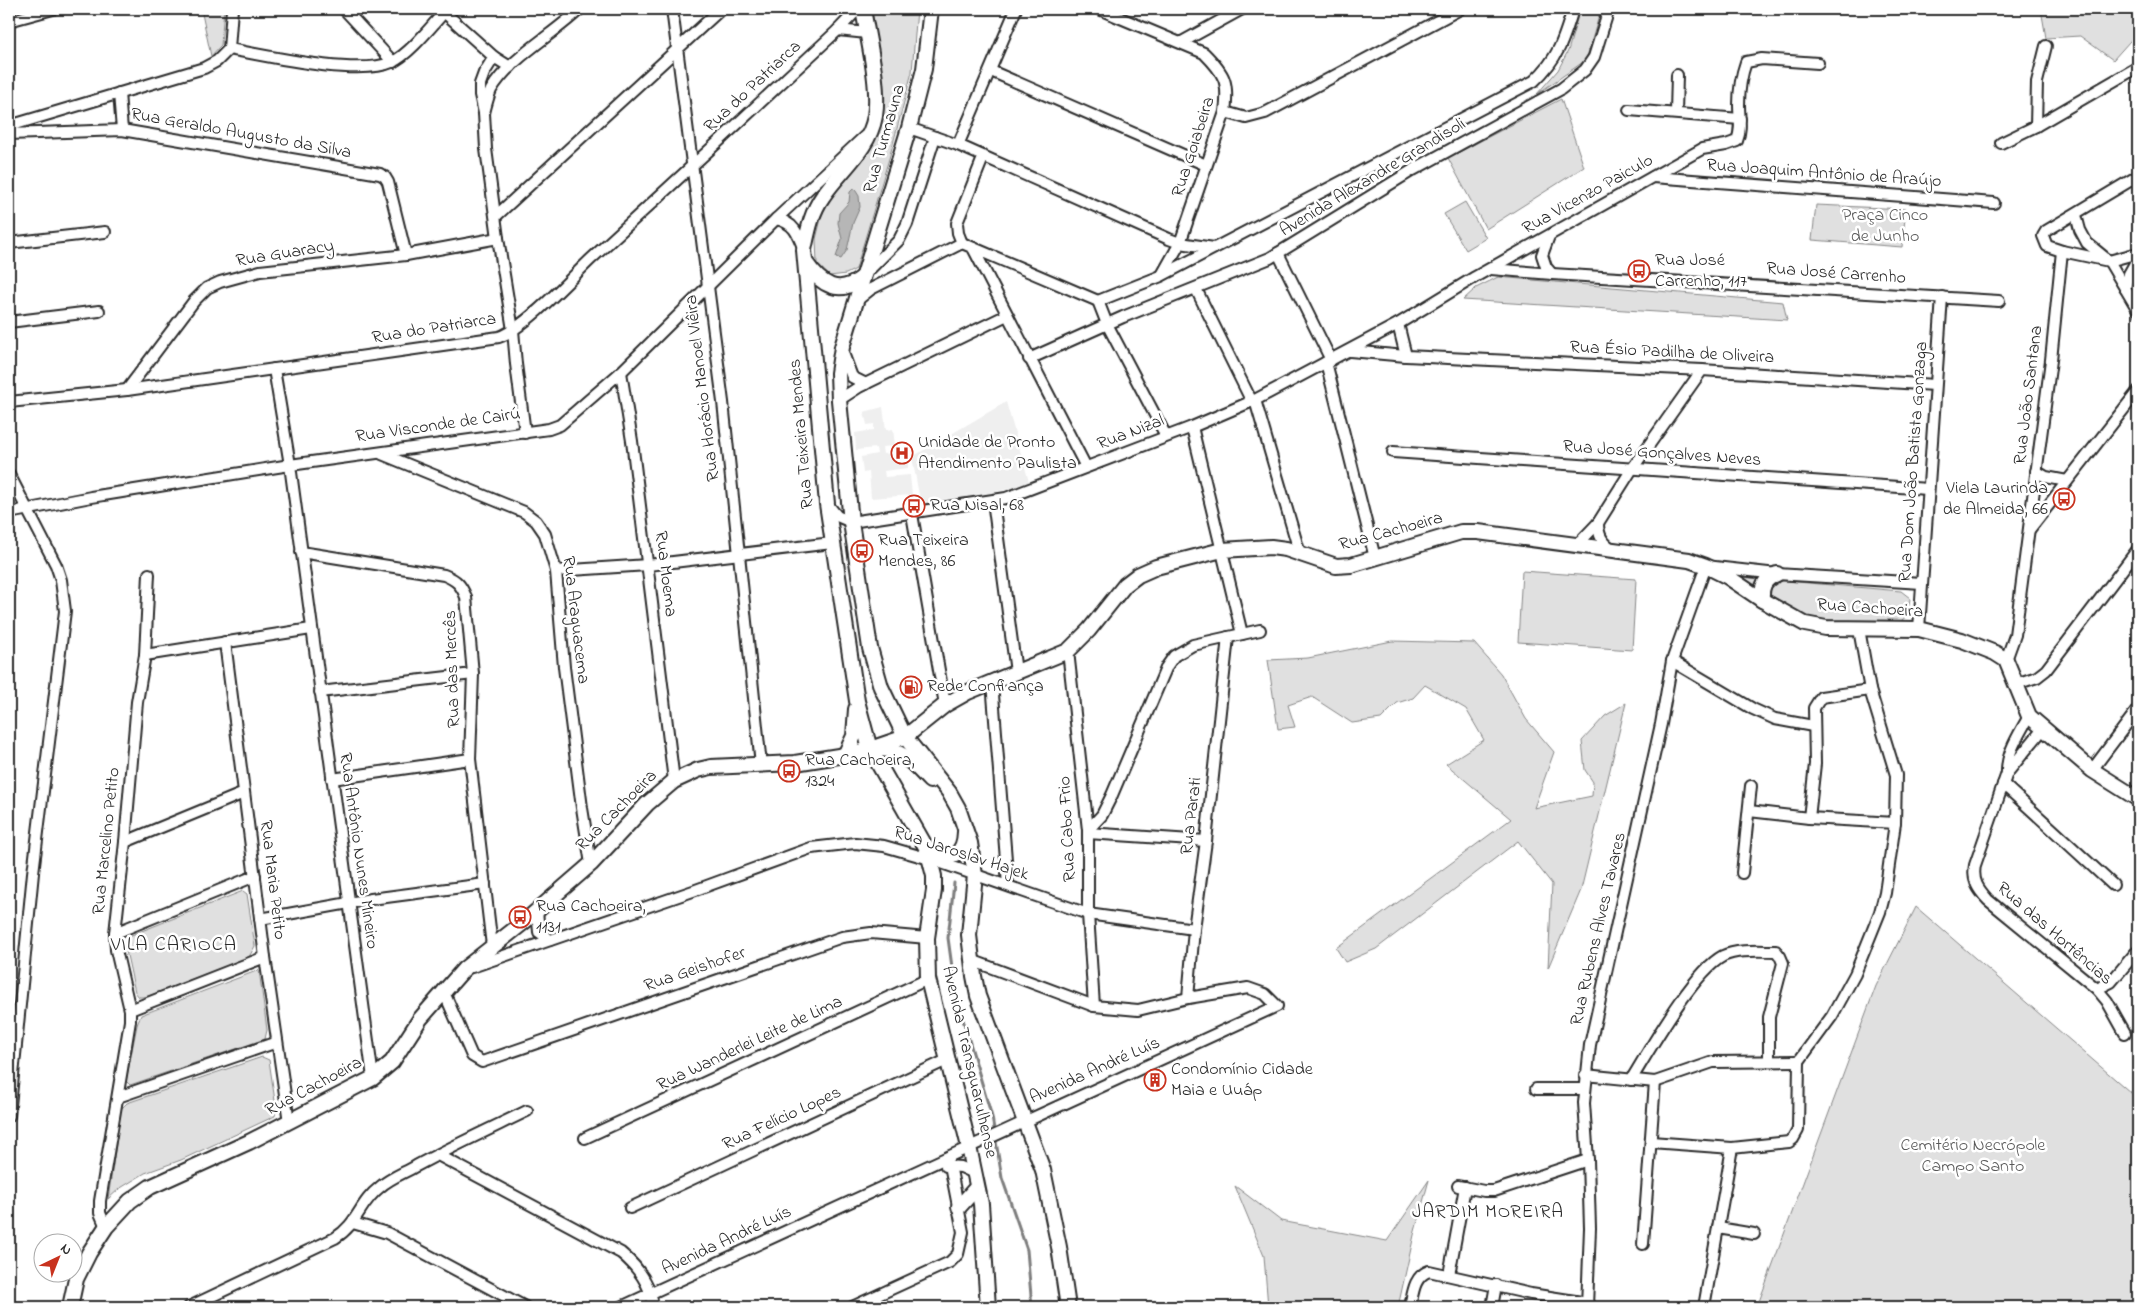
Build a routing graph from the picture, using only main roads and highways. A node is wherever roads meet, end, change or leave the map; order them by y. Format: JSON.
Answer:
{"nodes":[{"id":1,"x":863,"y":9,"type":"edge"},
{"id":2,"x":931,"y":9,"type":"edge"},
{"id":3,"x":804,"y":255,"type":"junction"},
{"id":4,"x":864,"y":284,"type":"junction"},
{"id":5,"x":1777,"y":574,"type":"road end"},
{"id":6,"x":1762,"y":600,"type":"junction"},
{"id":7,"x":857,"y":701,"type":"junction"},
{"id":8,"x":905,"y":737,"type":"junction"},
{"id":9,"x":870,"y":750,"type":"junction"},
{"id":10,"x":845,"y":755,"type":"junction"},
{"id":11,"x":2138,"y":799,"type":"edge"},
{"id":12,"x":958,"y":808,"type":"junction"},
{"id":13,"x":965,"y":828,"type":"junction"},
{"id":14,"x":929,"y":854,"type":"junction"},
{"id":15,"x":976,"y":1180,"type":"junction"},
{"id":16,"x":959,"y":1208,"type":"road end"},
{"id":17,"x":70,"y":1307,"type":"edge"},
{"id":18,"x":988,"y":1307,"type":"edge"},
{"id":19,"x":1068,"y":1307,"type":"edge"}],
"edges":[{"from":1,"to":3,"type":"main road","name":"Rua Teixeira Mendes"},
{"from":2,"to":4,"type":"main road","name":"Rua Turmauna"},
{"from":3,"to":4,"type":"main road"},
{"from":3,"to":7,"type":"main road","name":"Rua Teixeira Mendes"},
{"from":4,"to":8,"type":"main road","name":"Rua Turmauna"},
{"from":5,"to":6,"type":"main road"},
{"from":6,"to":8,"type":"main road","name":"Rua Cachoeira"},
{"from":6,"to":11,"type":"main road","name":"Rua Cachoeira"},
{"from":7,"to":9,"type":"main road","name":"Rua Teixeira Mendes"},
{"from":7,"to":10,"type":"main road"},
{"from":8,"to":9,"type":"main road","name":"Rua Cachoeira"},
{"from":8,"to":12,"type":"main road","name":"Avenida Transguarulhense"},
{"from":9,"to":10,"type":"main road","name":"Rua Cachoeira"},
{"from":9,"to":12,"type":"main road"},
{"from":9,"to":14,"type":"main road","name":"Avenida Transguarulhense"},
{"from":10,"to":17,"type":"main road","name":"Rua Cachoeira"},
{"from":12,"to":13,"type":"main road","name":"Avenida Transguarulhense"},
{"from":13,"to":14,"type":"main road"},
{"from":13,"to":19,"type":"main road","name":"Avenida Transguarulhense"},
{"from":14,"to":15,"type":"main road","name":"Avenida Transguarulhense"},
{"from":15,"to":16,"type":"main road"},
{"from":15,"to":18,"type":"main road","name":"Avenida Transguarulhense"}]}
